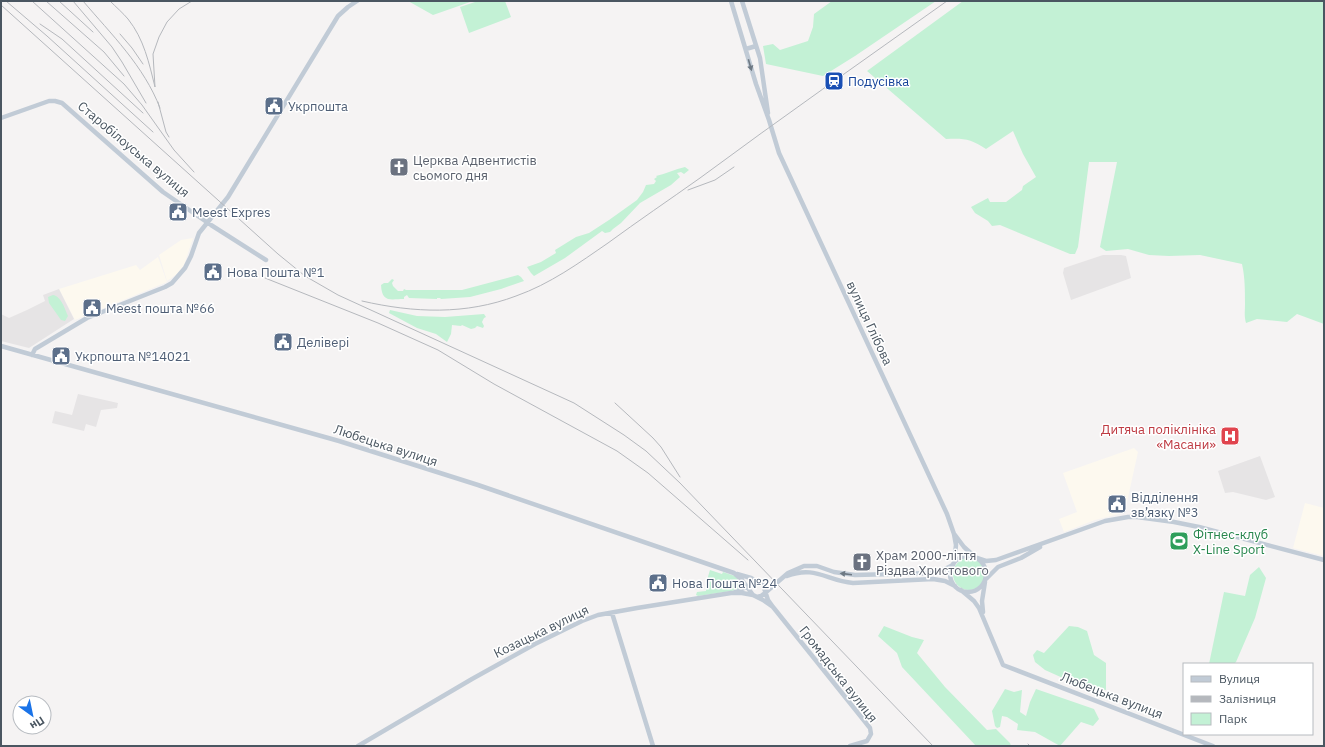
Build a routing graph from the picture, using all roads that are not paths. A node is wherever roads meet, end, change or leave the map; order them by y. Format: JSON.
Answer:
{"nodes":[{"id":1,"x":345,"y":1,"type":"edge"},
{"id":2,"x":357,"y":1,"type":"edge"},
{"id":3,"x":731,"y":1,"type":"edge"},
{"id":4,"x":742,"y":1,"type":"edge"},
{"id":5,"x":348,"y":7,"type":"junction"},
{"id":6,"x":744,"y":7,"type":"junction"},
{"id":7,"x":734,"y":10,"type":"junction"},
{"id":8,"x":756,"y":46,"type":"junction"},
{"id":9,"x":746,"y":49,"type":"junction"},
{"id":10,"x":1,"y":118,"type":"edge"},
{"id":11,"x":769,"y":120,"type":"junction"},
{"id":12,"x":207,"y":222,"type":"junction"},
{"id":13,"x":266,"y":260,"type":"dead end"},
{"id":14,"x":1,"y":346,"type":"edge"},
{"id":15,"x":32,"y":355,"type":"junction"},
{"id":16,"x":954,"y":534,"type":"junction"},
{"id":17,"x":1046,"y":543,"type":"junction"},
{"id":18,"x":976,"y":557,"type":"junction"},
{"id":19,"x":1324,"y":560,"type":"edge"},
{"id":20,"x":953,"y":564,"type":"junction"},
{"id":21,"x":734,"y":573,"type":"junction"},
{"id":22,"x":986,"y":579,"type":"junction"},
{"id":23,"x":742,"y":580,"type":"junction"},
{"id":24,"x":779,"y":581,"type":"junction"},
{"id":25,"x":754,"y":584,"type":"junction"},
{"id":26,"x":955,"y":586,"type":"junction"},
{"id":27,"x":747,"y":587,"type":"junction"},
{"id":28,"x":772,"y":587,"type":"junction"},
{"id":29,"x":961,"y":590,"type":"junction"},
{"id":30,"x":739,"y":591,"type":"junction"},
{"id":31,"x":764,"y":591,"type":"junction"},
{"id":32,"x":734,"y":593,"type":"junction"},
{"id":33,"x":754,"y":595,"type":"junction"},
{"id":34,"x":773,"y":607,"type":"junction"},
{"id":35,"x":612,"y":613,"type":"junction"},
{"id":36,"x":984,"y":618,"type":"junction"},
{"id":37,"x":1183,"y":734,"type":"edge"},
{"id":38,"x":1186,"y":735,"type":"edge"},
{"id":39,"x":358,"y":746,"type":"edge"},
{"id":40,"x":653,"y":746,"type":"edge"},
{"id":41,"x":850,"y":746,"type":"edge"},
{"id":42,"x":1213,"y":746,"type":"edge"}],
"edges":[{"from":1,"to":5,"type":"main road"},
{"from":2,"to":5,"type":"main road"},
{"from":3,"to":7,"type":"main road"},
{"from":4,"to":6,"type":"main road"},
{"from":5,"to":12,"type":"main road"},
{"from":6,"to":7,"type":"main road"},
{"from":6,"to":8,"type":"main road"},
{"from":7,"to":9,"type":"main road"},
{"from":8,"to":9,"type":"main road"},
{"from":8,"to":11,"type":"main road"},
{"from":9,"to":11,"type":"main road","one_way":true},
{"from":10,"to":12,"type":"main road","name":"Старобілоуська вулиця"},
{"from":11,"to":16,"type":"main road","name":"вулиця Глібова"},
{"from":12,"to":13,"type":"main road","name":"Старобілоуська вулиця"},
{"from":12,"to":15,"type":"main road"},
{"from":14,"to":15,"type":"main road","name":"Любецька вулиця"},
{"from":15,"to":21,"type":"main road","name":"Любецька вулиця"},
{"from":16,"to":18,"type":"main road","name":"вулиця Глібова"},
{"from":16,"to":20,"type":"main road","name":"вулиця Глібова"},
{"from":17,"to":18,"type":"main road"},
{"from":17,"to":19,"type":"main road"},
{"from":17,"to":22,"type":"main road"},
{"from":18,"to":20,"type":"main road"},
{"from":18,"to":22,"type":"main road"},
{"from":20,"to":24,"type":"main road","one_way":true},
{"from":20,"to":26,"type":"main road"},
{"from":21,"to":23,"type":"main road","name":"Любецька вулиця"},
{"from":21,"to":31,"type":"main road"},
{"from":22,"to":29,"type":"main road"},
{"from":22,"to":36,"type":"main road"},
{"from":23,"to":27,"type":"main road","name":"Любецька вулиця"},
{"from":23,"to":30,"type":"main road"},
{"from":24,"to":26,"type":"main road"},
{"from":24,"to":28,"type":"main road"},
{"from":25,"to":27,"type":"main road"},
{"from":25,"to":31,"type":"main road"},
{"from":25,"to":33,"type":"main road"},
{"from":26,"to":29,"type":"main road"},
{"from":27,"to":30,"type":"main road"},
{"from":27,"to":33,"type":"main road","name":"Любецька вулиця"},
{"from":28,"to":31,"type":"main road"},
{"from":28,"to":31,"type":"main road"},
{"from":29,"to":36,"type":"main road"},
{"from":30,"to":32,"type":"main road"},
{"from":31,"to":33,"type":"main road"},
{"from":31,"to":34,"type":"main road"},
{"from":32,"to":33,"type":"main road","name":"Козацька вулиця"},
{"from":32,"to":35,"type":"main road","name":"Козацька вулиця"},
{"from":33,"to":34,"type":"main road"},
{"from":34,"to":41,"type":"main road","name":"Громадська вулиця"},
{"from":35,"to":39,"type":"main road","name":"Козацька вулиця"},
{"from":35,"to":40,"type":"main road"},
{"from":36,"to":37,"type":"main road","name":"Любецька вулиця"},
{"from":38,"to":42,"type":"main road","name":"Любецька вулиця"}]}
